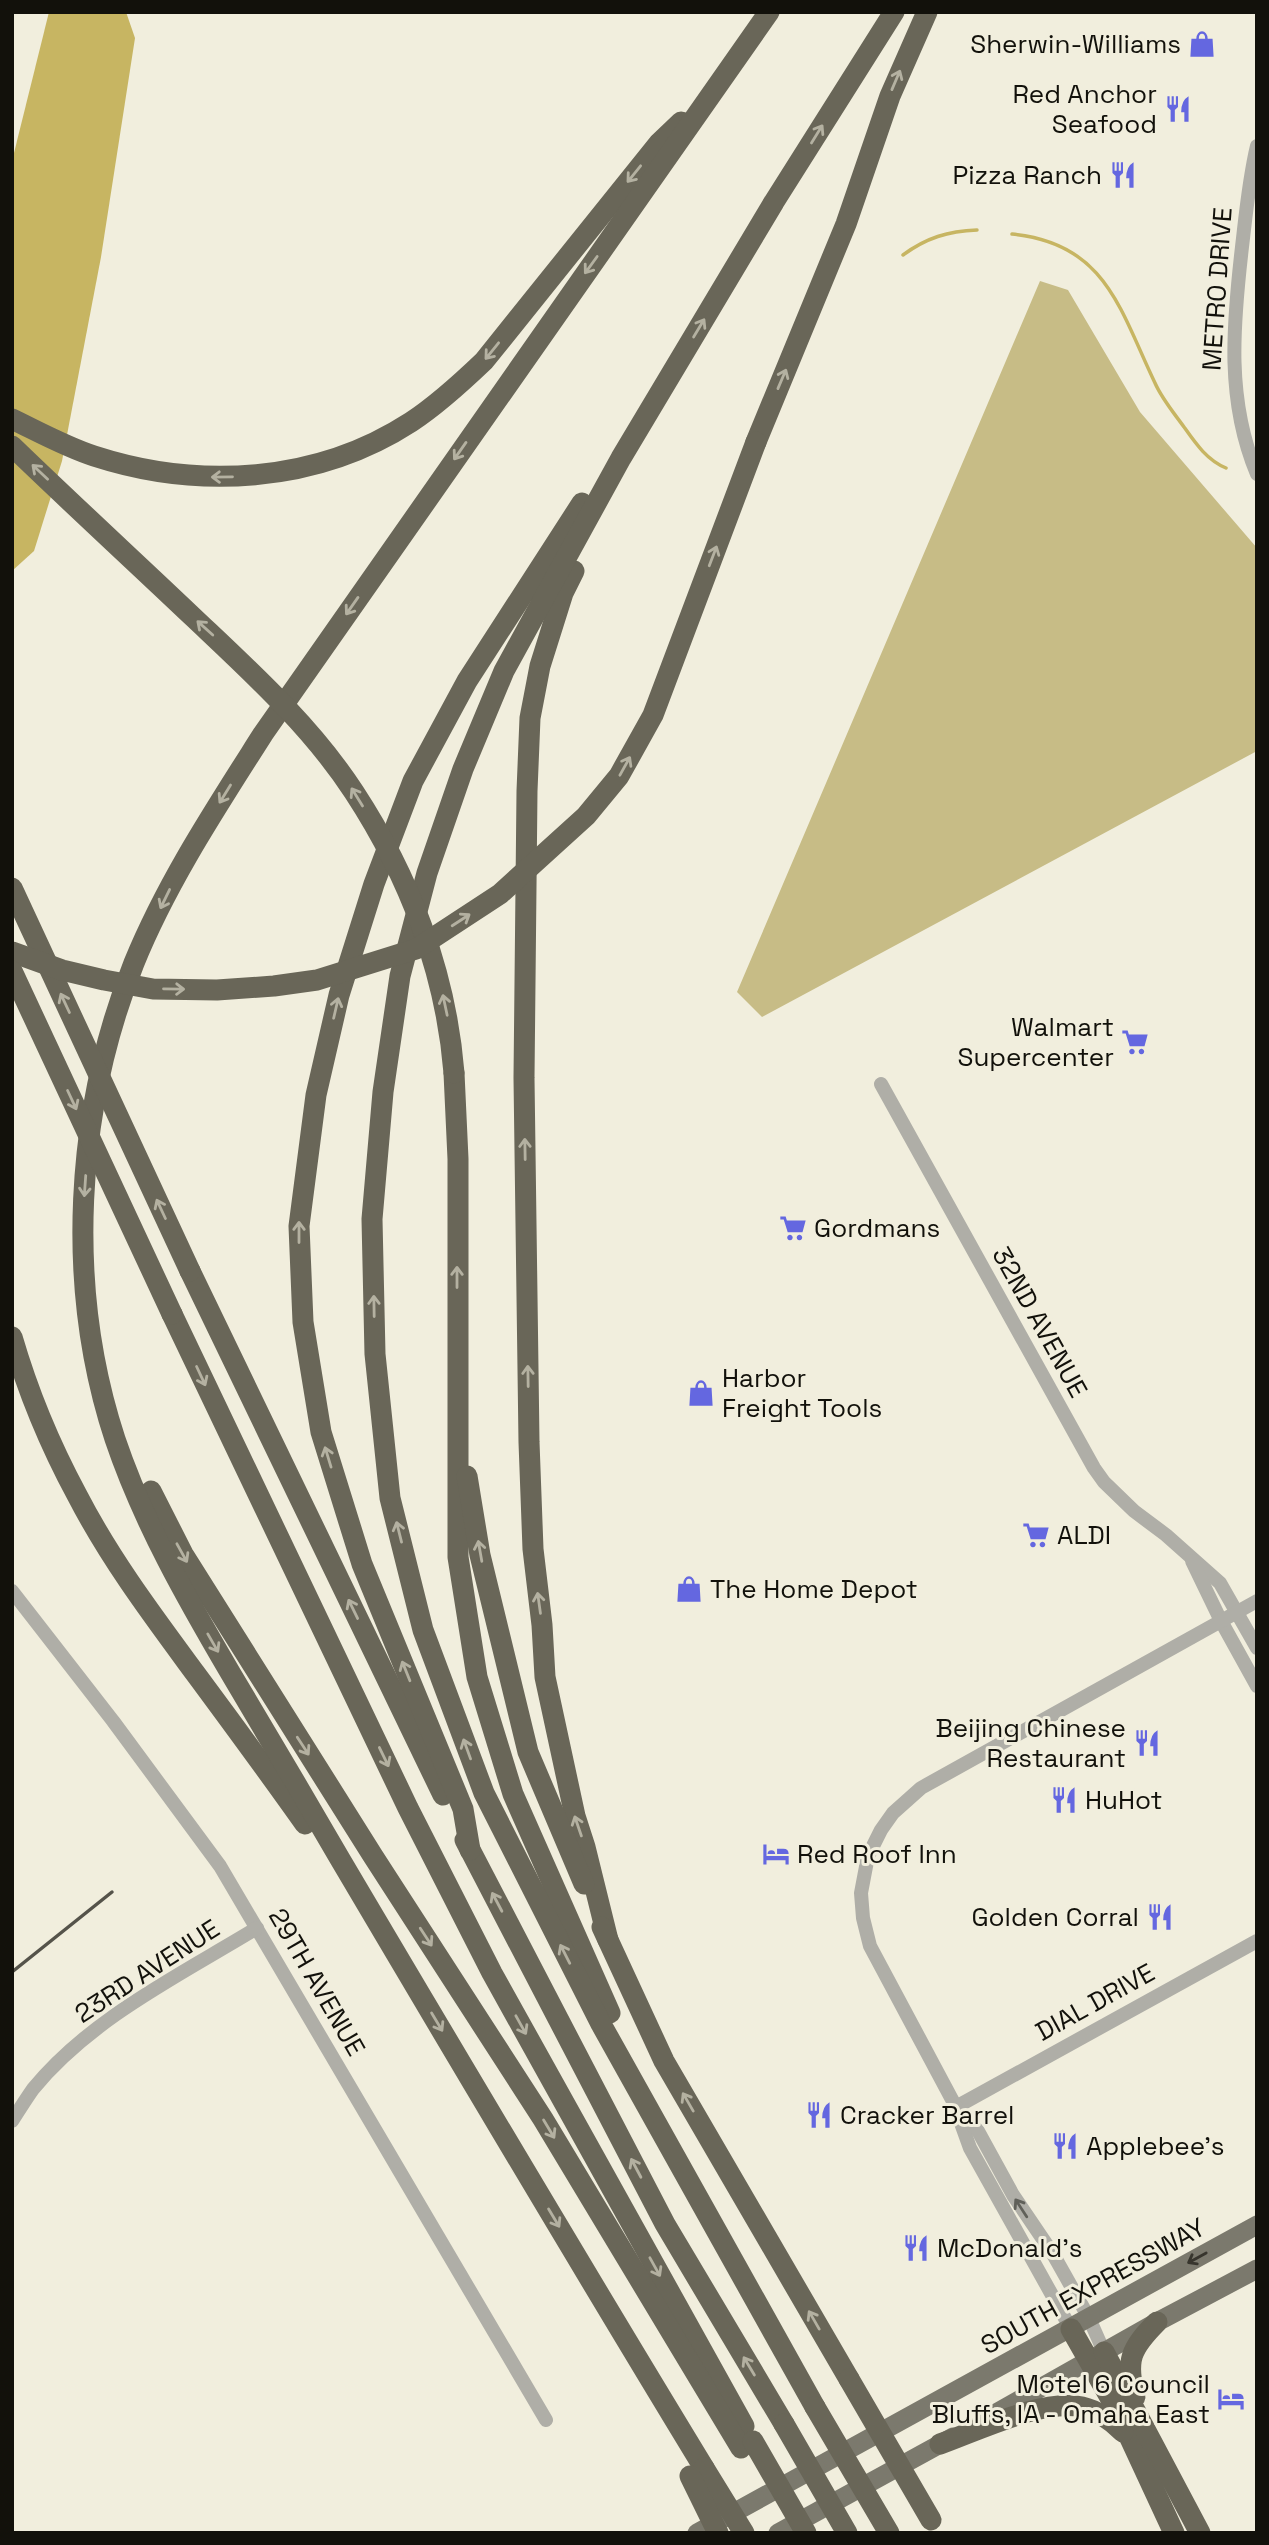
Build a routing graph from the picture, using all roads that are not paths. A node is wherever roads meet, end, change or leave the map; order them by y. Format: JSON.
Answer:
{"nodes":[{"id":1,"x":769,"y":12,"type":"edge"},
{"id":2,"x":894,"y":12,"type":"edge"},
{"id":3,"x":927,"y":12,"type":"edge"},
{"id":4,"x":715,"y":89,"type":"junction"},
{"id":5,"x":1257,"y":146,"type":"edge"},
{"id":6,"x":664,"y":387,"type":"junction"},
{"id":7,"x":12,"y":419,"type":"edge"},
{"id":8,"x":12,"y":446,"type":"edge"},
{"id":9,"x":621,"y":458,"type":"junction"},
{"id":10,"x":1257,"y":474,"type":"edge"},
{"id":11,"x":12,"y":888,"type":"edge"},
{"id":12,"x":12,"y":953,"type":"edge"},
{"id":13,"x":12,"y":971,"type":"edge"},
{"id":14,"x":881,"y":1084,"type":"dead end"},
{"id":15,"x":88,"y":1307,"type":"junction"},
{"id":16,"x":15,"y":1346,"type":"edge"},
{"id":17,"x":457,"y":1409,"type":"junction"},
{"id":18,"x":1190,"y":1557,"type":"junction"},
{"id":19,"x":12,"y":1591,"type":"edge"},
{"id":20,"x":1257,"y":1601,"type":"edge"},
{"id":21,"x":1237,"y":1612,"type":"junction"},
{"id":22,"x":1221,"y":1621,"type":"junction"},
{"id":23,"x":1257,"y":1648,"type":"edge"},
{"id":24,"x":1257,"y":1686,"type":"edge"},
{"id":25,"x":470,"y":1850,"type":"junction"},
{"id":26,"x":257,"y":1928,"type":"junction"},
{"id":27,"x":608,"y":1940,"type":"junction"},
{"id":28,"x":1257,"y":1941,"type":"edge"},
{"id":29,"x":402,"y":1964,"type":"junction"},
{"id":30,"x":956,"y":2107,"type":"junction"},
{"id":31,"x":12,"y":2121,"type":"edge"},
{"id":32,"x":1257,"y":2225,"type":"edge"},
{"id":33,"x":715,"y":2229,"type":"junction"},
{"id":34,"x":1257,"y":2269,"type":"edge"},
{"id":35,"x":1157,"y":2322,"type":"junction"},
{"id":36,"x":1080,"y":2323,"type":"junction"},
{"id":37,"x":1097,"y":2356,"type":"junction"},
{"id":38,"x":546,"y":2420,"type":"dead end"},
{"id":39,"x":1141,"y":2438,"type":"junction"},
{"id":40,"x":940,"y":2444,"type":"junction"},
{"id":41,"x":747,"y":2445,"type":"junction"},
{"id":42,"x":697,"y":2472,"type":"junction"},
{"id":43,"x":934,"y":2526,"type":"edge"},
{"id":44,"x":697,"y":2533,"type":"edge"},
{"id":45,"x":718,"y":2533,"type":"edge"},
{"id":46,"x":744,"y":2533,"type":"edge"},
{"id":47,"x":778,"y":2533,"type":"edge"},
{"id":48,"x":795,"y":2533,"type":"edge"},
{"id":49,"x":806,"y":2533,"type":"edge"},
{"id":50,"x":847,"y":2533,"type":"edge"},
{"id":51,"x":889,"y":2533,"type":"edge"},
{"id":52,"x":1174,"y":2533,"type":"edge"},
{"id":53,"x":1200,"y":2533,"type":"edge"}],
"edges":[{"from":1,"to":4,"type":"highway"},
{"from":6,"to":2,"type":"highway","one_way":true},
{"from":12,"to":3,"type":"highway","one_way":true,"bridge":true},
{"from":4,"to":7,"type":"highway","one_way":true},
{"from":4,"to":15,"type":"highway","one_way":true},
{"from":5,"to":10,"type":"street","name":"METRO DRIVE"},
{"from":6,"to":9,"type":"highway"},
{"from":25,"to":6,"type":"highway","one_way":true},
{"from":17,"to":8,"type":"highway","one_way":true,"bridge":true},
{"from":27,"to":9,"type":"highway","one_way":true},
{"from":33,"to":9,"type":"highway","one_way":true},
{"from":25,"to":11,"type":"highway","one_way":true,"bridge":true},
{"from":13,"to":41,"type":"highway","one_way":true,"bridge":true},
{"from":14,"to":18,"type":"street","name":"32ND AVENUE"},
{"from":15,"to":29,"type":"highway","one_way":true},
{"from":15,"to":41,"type":"highway","one_way":true},
{"from":16,"to":29,"type":"highway"},
{"from":27,"to":17,"type":"highway","one_way":true},
{"from":17,"to":33,"type":"highway"},
{"from":18,"to":21,"type":"street","name":"32ND AVENUE"},
{"from":18,"to":22,"type":"street","name":"32ND AVENUE"},
{"from":19,"to":26,"type":"street","name":"29TH AVENUE"},
{"from":20,"to":21,"type":"street"},
{"from":21,"to":22,"type":"street"},
{"from":21,"to":23,"type":"street","name":"32ND AVENUE"},
{"from":22,"to":24,"type":"street","name":"32ND AVENUE"},
{"from":22,"to":30,"type":"street"},
{"from":50,"to":25,"type":"highway","one_way":true,"bridge":true},
{"from":26,"to":31,"type":"street","name":"23RD AVENUE"},
{"from":26,"to":38,"type":"street","name":"29TH AVENUE"},
{"from":43,"to":27,"type":"highway","one_way":true,"bridge":true},
{"from":28,"to":30,"type":"street","name":"DIAL DRIVE"},
{"from":29,"to":42,"type":"highway","one_way":true},
{"from":30,"to":36,"type":"street"},
{"from":36,"to":30,"type":"street","one_way":true},
{"from":32,"to":36,"type":"main road","name":"SOUTH EXPRESSWAY","one_way":true},
{"from":33,"to":51,"type":"highway","bridge":true},
{"from":34,"to":35,"type":"main road"},
{"from":35,"to":37,"type":"main road"},
{"from":35,"to":39,"type":"highway"},
{"from":36,"to":37,"type":"highway"},
{"from":36,"to":44,"type":"main road","name":"SOUTH EXPRESSWAY"},
{"from":37,"to":39,"type":"highway"},
{"from":37,"to":40,"type":"main road"},
{"from":39,"to":40,"type":"highway"},
{"from":39,"to":52,"type":"highway"},
{"from":39,"to":53,"type":"highway"},
{"from":40,"to":47,"type":"main road"},
{"from":41,"to":48,"type":"highway"},
{"from":41,"to":49,"type":"highway","bridge":true},
{"from":42,"to":45,"type":"highway","bridge":true},
{"from":42,"to":46,"type":"highway","bridge":true}]}
